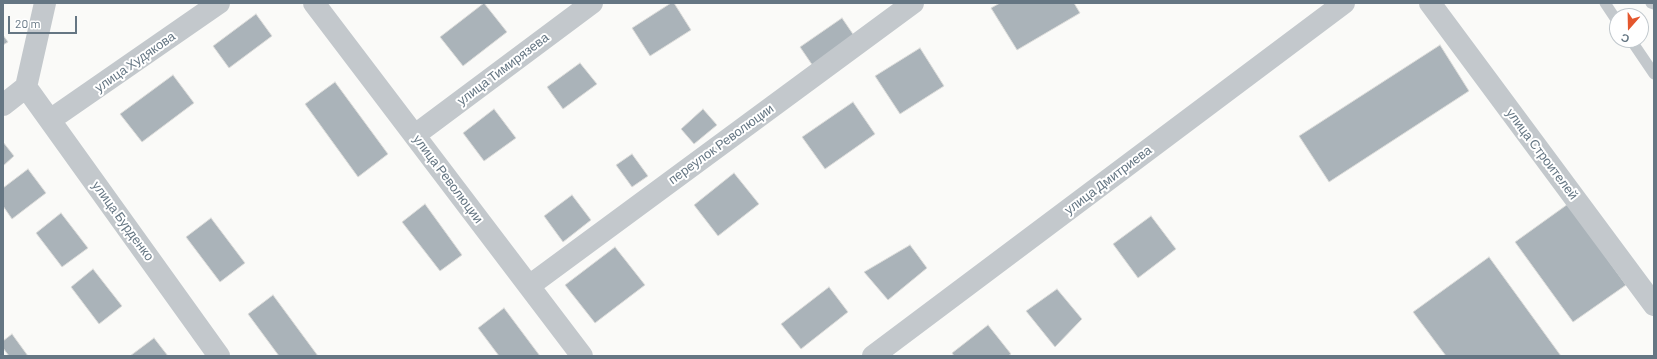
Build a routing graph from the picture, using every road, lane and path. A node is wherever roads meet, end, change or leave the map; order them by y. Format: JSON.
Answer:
{"nodes":[{"id":1,"x":45,"y":3,"type":"edge"},
{"id":2,"x":219,"y":3,"type":"edge"},
{"id":3,"x":314,"y":3,"type":"edge"},
{"id":4,"x":592,"y":3,"type":"edge"},
{"id":5,"x":913,"y":3,"type":"edge"},
{"id":6,"x":1344,"y":3,"type":"edge"},
{"id":7,"x":1430,"y":3,"type":"edge"},
{"id":8,"x":1651,"y":3,"type":"edge"},
{"id":9,"x":1654,"y":4,"type":"edge"},
{"id":10,"x":1636,"y":48,"type":"edge"},
{"id":11,"x":1654,"y":74,"type":"edge"},
{"id":12,"x":26,"y":87,"type":"junction"},
{"id":13,"x":3,"y":105,"type":"edge"},
{"id":14,"x":50,"y":120,"type":"junction"},
{"id":15,"x":414,"y":136,"type":"junction"},
{"id":16,"x":529,"y":286,"type":"junction"},
{"id":17,"x":1654,"y":305,"type":"edge"},
{"id":18,"x":219,"y":356,"type":"edge"},
{"id":19,"x":582,"y":356,"type":"edge"},
{"id":20,"x":873,"y":356,"type":"edge"}],
"edges":[{"from":1,"to":12,"type":"street"},
{"from":2,"to":14,"type":"street","name":"улица Худякова"},
{"from":3,"to":15,"type":"street","name":"улица Революции"},
{"from":4,"to":15,"type":"street","name":"улица Тимирязева"},
{"from":5,"to":16,"type":"street","name":"переулок Революции"},
{"from":6,"to":20,"type":"street","name":"улица Дмитриева"},
{"from":7,"to":17,"type":"street","name":"улица Строителей"},
{"from":8,"to":9,"type":"lane"},
{"from":10,"to":11,"type":"lane"},
{"from":12,"to":13,"type":"street"},
{"from":12,"to":14,"type":"street","name":"улица Бурденко"},
{"from":14,"to":18,"type":"street","name":"улица Бурденко"},
{"from":15,"to":16,"type":"street","name":"улица Революции"},
{"from":16,"to":19,"type":"street","name":"улица Революции"}]}
